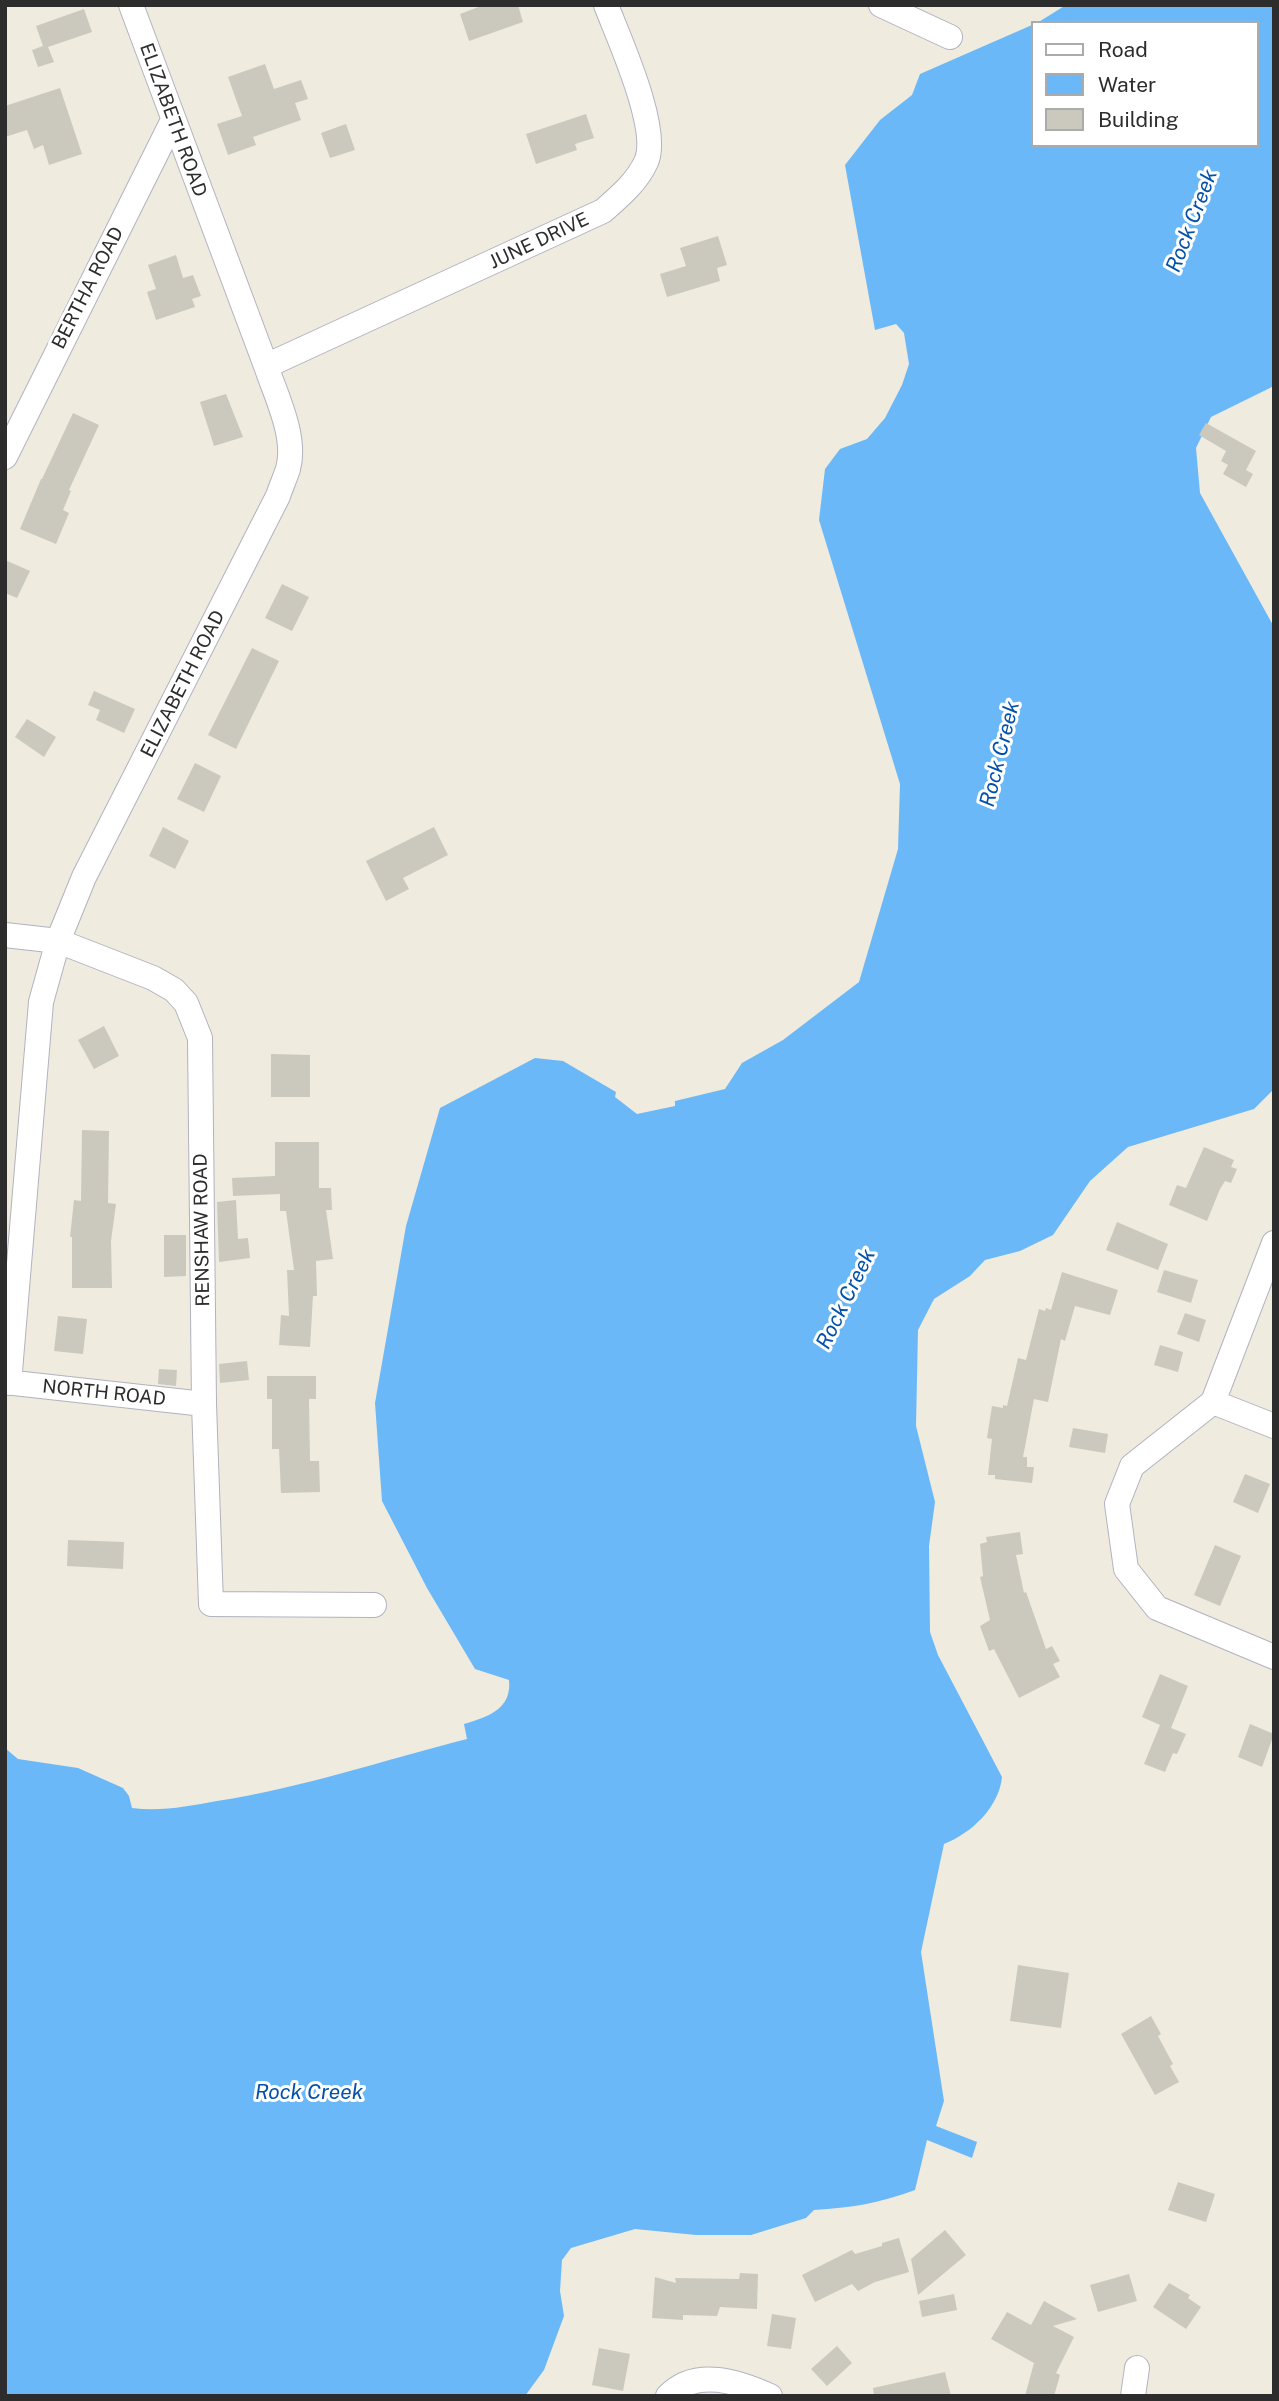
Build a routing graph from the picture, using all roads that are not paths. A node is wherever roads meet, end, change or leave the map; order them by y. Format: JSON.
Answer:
{"nodes":[{"id":1,"x":131,"y":5,"type":"edge"},
{"id":2,"x":606,"y":5,"type":"edge"},
{"id":3,"x":881,"y":5,"type":"edge"},
{"id":4,"x":950,"y":37,"type":"dead end"},
{"id":5,"x":173,"y":120,"type":"junction"},
{"id":6,"x":266,"y":366,"type":"junction"},
{"id":7,"x":5,"y":457,"type":"edge"},
{"id":8,"x":5,"y":935,"type":"edge"},
{"id":9,"x":58,"y":941,"type":"junction"},
{"id":10,"x":13,"y":1241,"type":"edge"},
{"id":11,"x":1274,"y":1243,"type":"edge"},
{"id":12,"x":7,"y":1382,"type":"edge"},
{"id":13,"x":1213,"y":1402,"type":"junction"},
{"id":14,"x":204,"y":1404,"type":"junction"},
{"id":15,"x":1274,"y":1426,"type":"edge"},
{"id":16,"x":374,"y":1605,"type":"dead end"},
{"id":17,"x":1274,"y":1657,"type":"edge"},
{"id":18,"x":1137,"y":2368,"type":"dead end"},
{"id":19,"x":668,"y":2396,"type":"edge"},
{"id":20,"x":770,"y":2396,"type":"edge"},
{"id":21,"x":1133,"y":2396,"type":"edge"}],
"edges":[{"from":1,"to":5,"type":"street","name":"ELIZABETH ROAD"},
{"from":2,"to":6,"type":"street","name":"JUNE DRIVE"},
{"from":3,"to":4,"type":"street"},
{"from":5,"to":6,"type":"street","name":"ELIZABETH ROAD"},
{"from":5,"to":7,"type":"street","name":"BERTHA ROAD"},
{"from":6,"to":9,"type":"street","name":"ELIZABETH ROAD"},
{"from":8,"to":9,"type":"street","name":"RENSHAW ROAD"},
{"from":9,"to":10,"type":"street","name":"ELIZABETH ROAD"},
{"from":9,"to":14,"type":"street","name":"RENSHAW ROAD"},
{"from":10,"to":12,"type":"street","name":"ELIZABETH ROAD"},
{"from":11,"to":13,"type":"street"},
{"from":12,"to":14,"type":"street","name":"NORTH ROAD"},
{"from":13,"to":15,"type":"street"},
{"from":13,"to":17,"type":"street"},
{"from":14,"to":16,"type":"street","name":"RENSHAW ROAD"},
{"from":18,"to":21,"type":"street"},
{"from":19,"to":20,"type":"street"}]}
